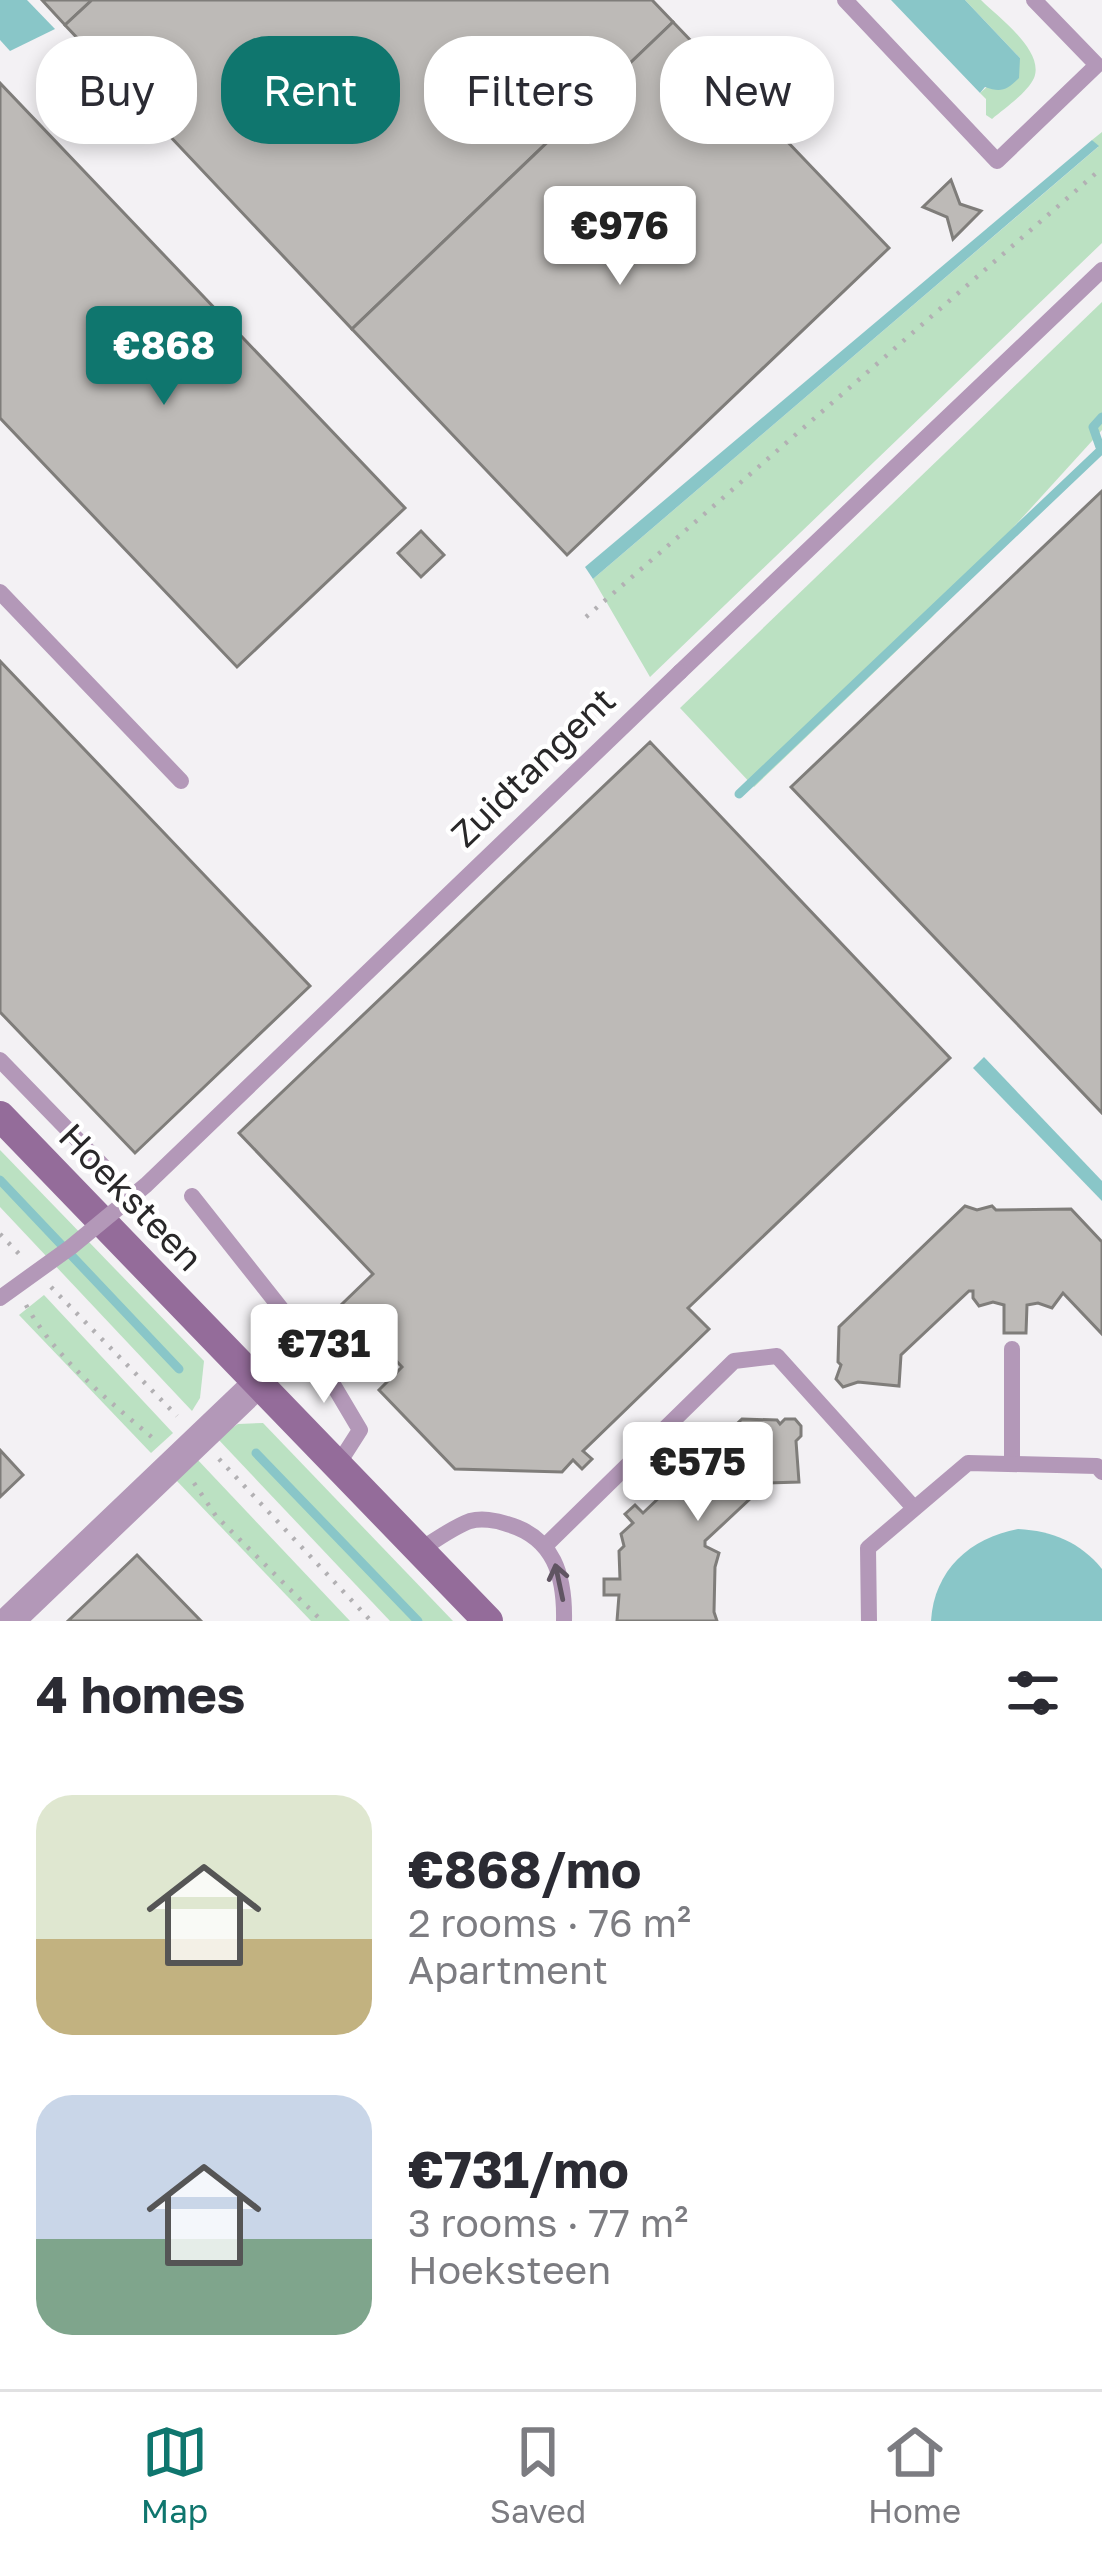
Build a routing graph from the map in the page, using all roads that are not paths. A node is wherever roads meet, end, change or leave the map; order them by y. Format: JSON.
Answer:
{"nodes":[{"id":1,"x":845,"y":0,"type":"edge"},
{"id":2,"x":1034,"y":0,"type":"edge"},
{"id":3,"x":1102,"y":270,"type":"edge"},
{"id":4,"x":0,"y":592,"type":"edge"},
{"id":5,"x":181,"y":781,"type":"dead end"},
{"id":6,"x":0,"y":1060,"type":"edge"},
{"id":7,"x":0,"y":1116,"type":"edge"},
{"id":8,"x":104,"y":1167,"type":"dead end"},
{"id":9,"x":192,"y":1196,"type":"dead end"},
{"id":10,"x":0,"y":1298,"type":"edge"},
{"id":11,"x":1012,"y":1349,"type":"dead end"},
{"id":12,"x":256,"y":1384,"type":"junction"},
{"id":13,"x":1012,"y":1464,"type":"junction"},
{"id":14,"x":337,"y":1466,"type":"junction"},
{"id":15,"x":1102,"y":1472,"type":"edge"},
{"id":16,"x":914,"y":1508,"type":"junction"},
{"id":17,"x":547,"y":1544,"type":"junction"},
{"id":18,"x":419,"y":1550,"type":"junction"},
{"id":19,"x":9,"y":1621,"type":"edge"},
{"id":20,"x":488,"y":1621,"type":"edge"},
{"id":21,"x":564,"y":1621,"type":"edge"},
{"id":22,"x":869,"y":1621,"type":"edge"}],
"edges":[{"from":1,"to":2,"type":"lane"},
{"from":3,"to":10,"type":"lane","name":"Zuidtangent","bridge":true},
{"from":4,"to":5,"type":"lane"},
{"from":6,"to":8,"type":"lane"},
{"from":7,"to":12,"type":"street","name":"Hoeksteen"},
{"from":9,"to":14,"type":"lane"},
{"from":11,"to":13,"type":"lane"},
{"from":12,"to":14,"type":"street","name":"Hoeksteen"},
{"from":12,"to":19,"type":"street"},
{"from":13,"to":15,"type":"lane"},
{"from":13,"to":16,"type":"lane"},
{"from":14,"to":18,"type":"street","name":"Hoeksteen"},
{"from":16,"to":17,"type":"lane"},
{"from":16,"to":22,"type":"lane"},
{"from":17,"to":18,"type":"lane"},
{"from":21,"to":17,"type":"lane","one_way":true},
{"from":18,"to":20,"type":"street","name":"Hoeksteen"}]}
